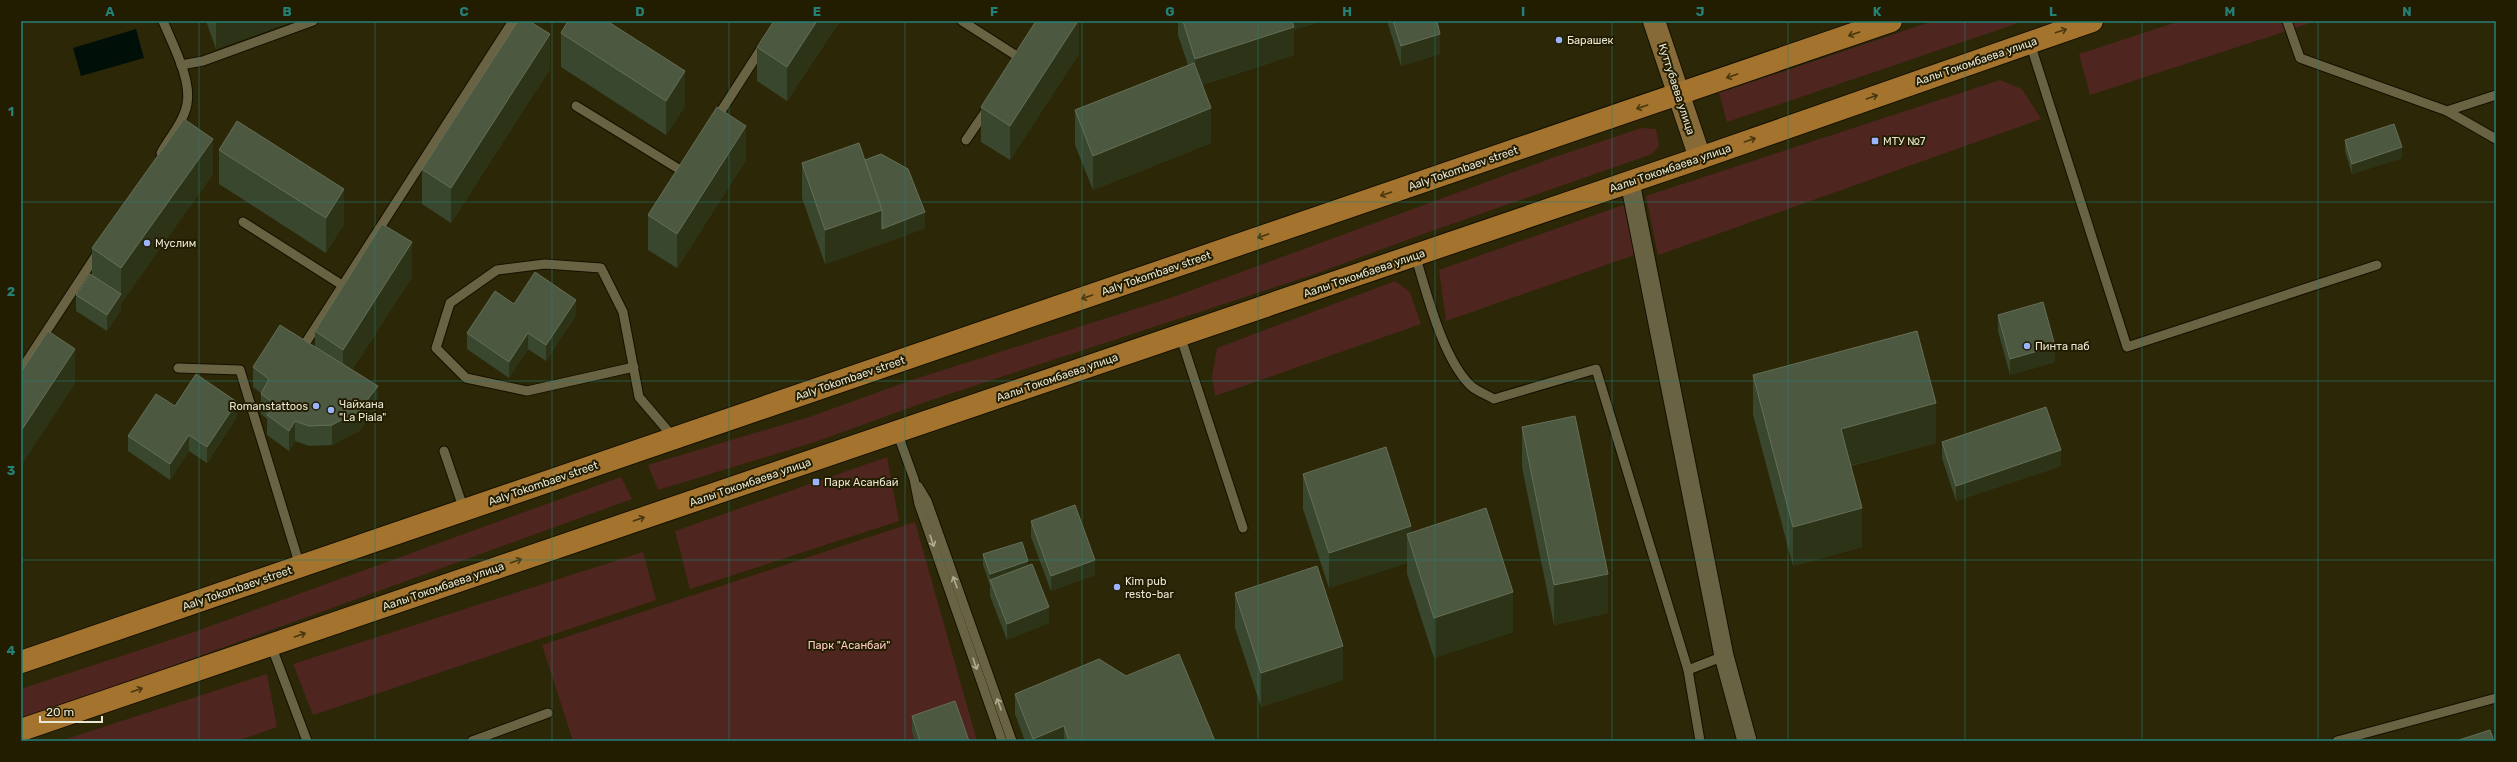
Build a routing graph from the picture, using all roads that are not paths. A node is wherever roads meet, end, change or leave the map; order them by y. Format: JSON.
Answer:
{"nodes":[{"id":1,"x":163,"y":21,"type":"edge"},
{"id":2,"x":313,"y":21,"type":"edge"},
{"id":3,"x":513,"y":21,"type":"edge"},
{"id":4,"x":962,"y":21,"type":"edge"},
{"id":5,"x":1654,"y":21,"type":"edge"},
{"id":6,"x":1891,"y":21,"type":"edge"},
{"id":7,"x":2092,"y":21,"type":"edge"},
{"id":8,"x":2287,"y":21,"type":"edge"},
{"id":9,"x":767,"y":40,"type":"edge"},
{"id":10,"x":2029,"y":42,"type":"junction"},
{"id":11,"x":1020,"y":58,"type":"edge"},
{"id":12,"x":181,"y":65,"type":"junction"},
{"id":13,"x":1679,"y":94,"type":"junction"},
{"id":14,"x":2496,"y":94,"type":"edge"},
{"id":15,"x":991,"y":102,"type":"edge"},
{"id":16,"x":576,"y":106,"type":"dead end"},
{"id":17,"x":2447,"y":111,"type":"junction"},
{"id":18,"x":713,"y":124,"type":"edge"},
{"id":19,"x":2496,"y":139,"type":"edge"},
{"id":20,"x":966,"y":140,"type":"dead end"},
{"id":21,"x":1700,"y":158,"type":"junction"},
{"id":22,"x":156,"y":163,"type":"edge"},
{"id":23,"x":682,"y":171,"type":"edge"},
{"id":24,"x":1630,"y":182,"type":"junction"},
{"id":25,"x":243,"y":222,"type":"dead end"},
{"id":26,"x":106,"y":241,"type":"edge"},
{"id":27,"x":1415,"y":255,"type":"junction"},
{"id":28,"x":2377,"y":265,"type":"dead end"},
{"id":29,"x":342,"y":285,"type":"junction"},
{"id":30,"x":1180,"y":335,"type":"junction"},
{"id":31,"x":303,"y":347,"type":"edge"},
{"id":32,"x":634,"y":367,"type":"junction"},
{"id":33,"x":178,"y":368,"type":"dead end"},
{"id":34,"x":21,"y":370,"type":"edge"},
{"id":35,"x":896,"y":432,"type":"junction"},
{"id":36,"x":674,"y":438,"type":"junction"},
{"id":37,"x":444,"y":450,"type":"dead end"},
{"id":38,"x":914,"y":480,"type":"junction"},
{"id":39,"x":464,"y":510,"type":"junction"},
{"id":40,"x":1243,"y":528,"type":"dead end"},
{"id":41,"x":300,"y":566,"type":"junction"},
{"id":42,"x":271,"y":645,"type":"junction"},
{"id":43,"x":1724,"y":656,"type":"junction"},
{"id":44,"x":21,"y":662,"type":"edge"},
{"id":45,"x":1688,"y":670,"type":"junction"},
{"id":46,"x":2496,"y":698,"type":"edge"},
{"id":47,"x":548,"y":713,"type":"dead end"},
{"id":48,"x":25,"y":731,"type":"edge"},
{"id":49,"x":307,"y":741,"type":"edge"},
{"id":50,"x":472,"y":741,"type":"edge"},
{"id":51,"x":1002,"y":741,"type":"edge"},
{"id":52,"x":1012,"y":741,"type":"edge"},
{"id":53,"x":1700,"y":741,"type":"edge"},
{"id":54,"x":1747,"y":741,"type":"edge"},
{"id":55,"x":2337,"y":741,"type":"edge"}],
"edges":[{"from":1,"to":12,"type":"lane"},
{"from":2,"to":12,"type":"lane"},
{"from":3,"to":29,"type":"lane"},
{"from":4,"to":11,"type":"lane"},
{"from":5,"to":13,"type":"main road","name":"Куттубаева улица"},
{"from":6,"to":13,"type":"main road","one_way":true},
{"from":10,"to":7,"type":"main road","name":"Аалы Токомбаева улица","one_way":true},
{"from":8,"to":17,"type":"lane"},
{"from":9,"to":18,"type":"lane"},
{"from":21,"to":10,"type":"main road","name":"Аалы Токомбаева улица","one_way":true},
{"from":10,"to":28,"type":"lane"},
{"from":12,"to":22,"type":"lane"},
{"from":13,"to":21,"type":"main road","name":"Куттубаева улица"},
{"from":13,"to":36,"type":"main road","name":"Aaly Tokombaev street","one_way":true},
{"from":14,"to":17,"type":"lane"},
{"from":15,"to":20,"type":"lane"},
{"from":16,"to":23,"type":"lane"},
{"from":17,"to":19,"type":"lane"},
{"from":21,"to":24,"type":"main road","name":"Аалы Токомбаева улица"},
{"from":24,"to":27,"type":"main road","name":"Аалы Токомбаева улица"},
{"from":24,"to":43,"type":"street"},
{"from":25,"to":29,"type":"lane"},
{"from":26,"to":34,"type":"lane"},
{"from":27,"to":30,"type":"main road","name":"Аалы Токомбаева улица"},
{"from":27,"to":45,"type":"lane"},
{"from":29,"to":31,"type":"lane"},
{"from":30,"to":35,"type":"main road","name":"Аалы Токомбаева улица"},
{"from":30,"to":40,"type":"lane"},
{"from":32,"to":32,"type":"lane"},
{"from":32,"to":36,"type":"lane"},
{"from":33,"to":41,"type":"lane"},
{"from":35,"to":38,"type":"lane"},
{"from":42,"to":35,"type":"main road","name":"Аалы Токомбаева улица","one_way":true},
{"from":36,"to":39,"type":"main road","name":"Aaly Tokombaev street"},
{"from":37,"to":39,"type":"lane"},
{"from":38,"to":51,"type":"lane","one_way":true},
{"from":52,"to":38,"type":"lane","one_way":true},
{"from":39,"to":41,"type":"main road","name":"Aaly Tokombaev street"},
{"from":41,"to":44,"type":"main road","name":"Aaly Tokombaev street"},
{"from":48,"to":42,"type":"main road","name":"Аалы Токомбаева улица","one_way":true},
{"from":42,"to":49,"type":"lane"},
{"from":43,"to":45,"type":"lane"},
{"from":43,"to":54,"type":"street"},
{"from":45,"to":53,"type":"lane"},
{"from":46,"to":55,"type":"lane"},
{"from":47,"to":50,"type":"lane"}]}
